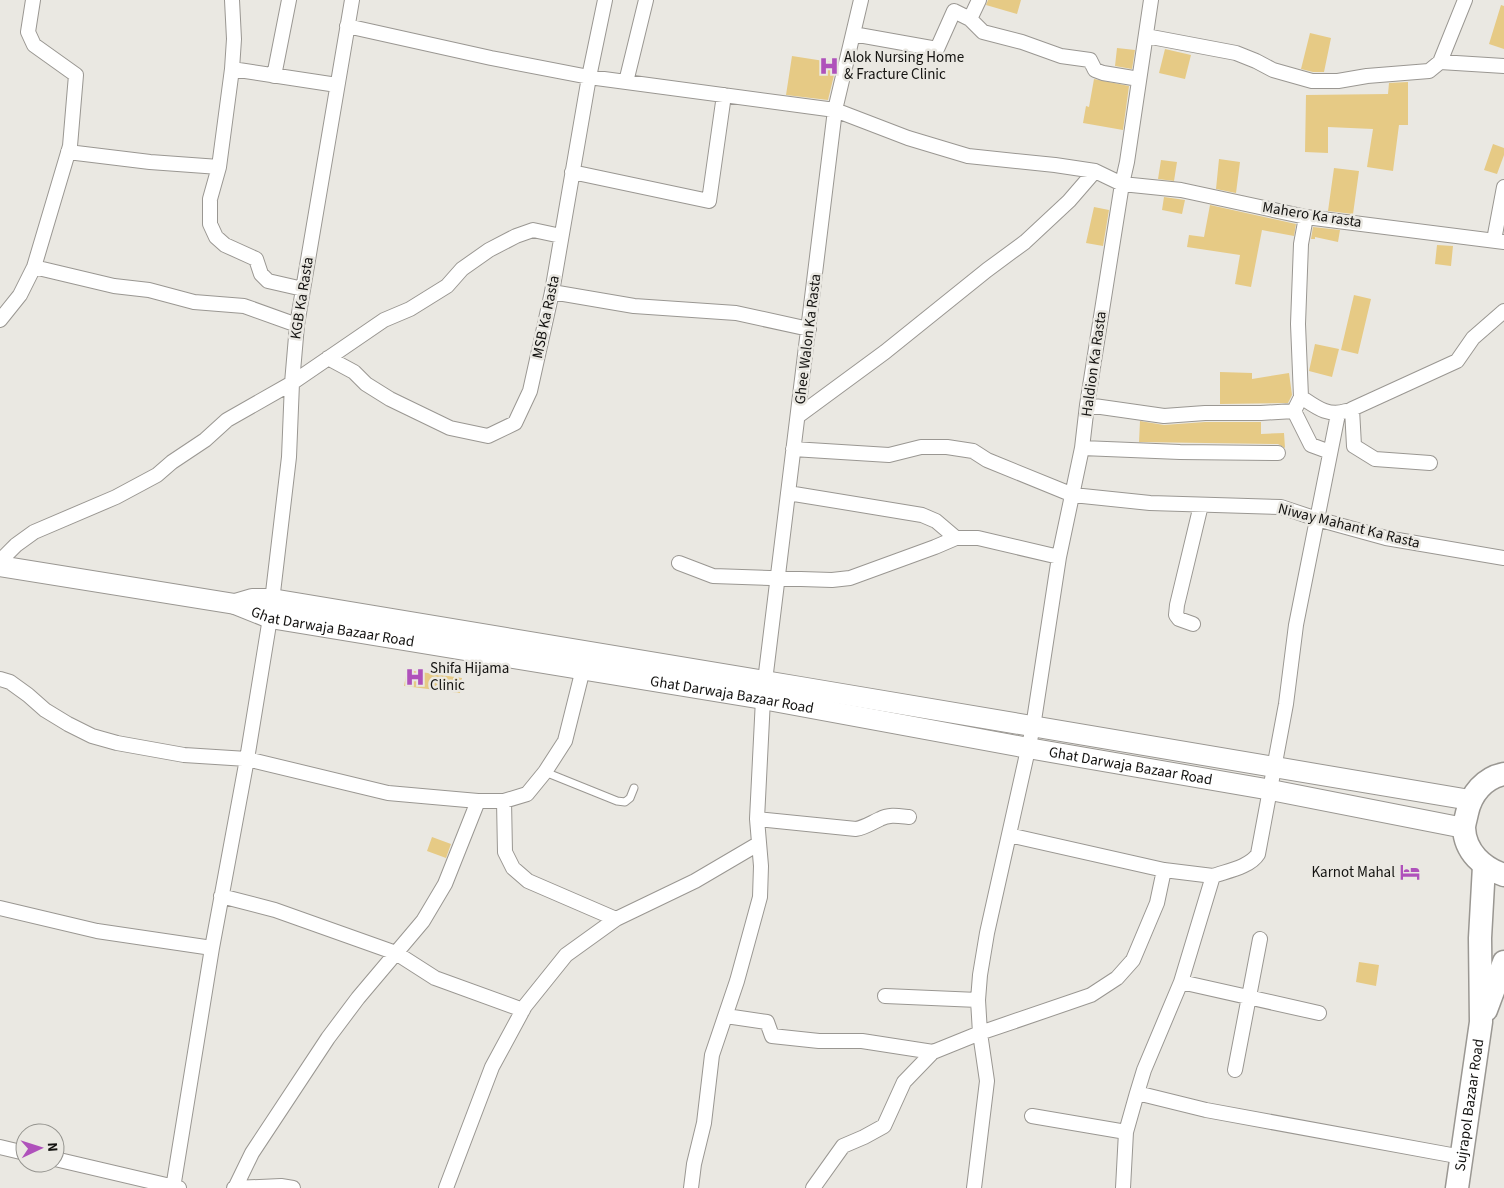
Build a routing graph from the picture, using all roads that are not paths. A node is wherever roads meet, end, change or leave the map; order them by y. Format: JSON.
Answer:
{"nodes":[{"id":1,"x":33,"y":0,"type":"edge"},
{"id":2,"x":232,"y":0,"type":"edge"},
{"id":3,"x":289,"y":0,"type":"edge"},
{"id":4,"x":352,"y":0,"type":"edge"},
{"id":5,"x":605,"y":0,"type":"edge"},
{"id":6,"x":646,"y":0,"type":"edge"},
{"id":7,"x":861,"y":0,"type":"edge"},
{"id":8,"x":979,"y":0,"type":"edge"},
{"id":9,"x":1151,"y":0,"type":"edge"},
{"id":10,"x":1464,"y":0,"type":"edge"},
{"id":11,"x":970,"y":19,"type":"junction"},
{"id":12,"x":347,"y":26,"type":"junction"},
{"id":13,"x":853,"y":34,"type":"junction"},
{"id":14,"x":1146,"y":36,"type":"junction"},
{"id":15,"x":1440,"y":62,"type":"junction"},
{"id":16,"x":1504,"y":66,"type":"edge"},
{"id":17,"x":232,"y":69,"type":"junction"},
{"id":18,"x":274,"y":76,"type":"junction"},
{"id":19,"x":589,"y":77,"type":"junction"},
{"id":20,"x":1140,"y":78,"type":"junction"},
{"id":21,"x":626,"y":82,"type":"junction"},
{"id":22,"x":337,"y":86,"type":"junction"},
{"id":23,"x":724,"y":95,"type":"junction"},
{"id":24,"x":836,"y":110,"type":"junction"},
{"id":25,"x":68,"y":152,"type":"junction"},
{"id":26,"x":219,"y":167,"type":"junction"},
{"id":27,"x":1095,"y":171,"type":"junction"},
{"id":28,"x":572,"y":172,"type":"junction"},
{"id":29,"x":1122,"y":184,"type":"junction"},
{"id":30,"x":1504,"y":187,"type":"edge"},
{"id":31,"x":1306,"y":216,"type":"junction"},
{"id":32,"x":561,"y":236,"type":"junction"},
{"id":33,"x":1499,"y":241,"type":"edge"},
{"id":34,"x":34,"y":267,"type":"junction"},
{"id":35,"x":303,"y":289,"type":"junction"},
{"id":36,"x":552,"y":292,"type":"junction"},
{"id":37,"x":1504,"y":311,"type":"edge"},
{"id":38,"x":0,"y":320,"type":"edge"},
{"id":39,"x":297,"y":325,"type":"junction"},
{"id":40,"x":809,"y":329,"type":"junction"},
{"id":41,"x":328,"y":358,"type":"junction"},
{"id":42,"x":292,"y":383,"type":"junction"},
{"id":43,"x":1301,"y":397,"type":"junction"},
{"id":44,"x":1087,"y":405,"type":"junction"},
{"id":45,"x":1352,"y":409,"type":"junction"},
{"id":46,"x":1294,"y":411,"type":"junction"},
{"id":47,"x":1338,"y":414,"type":"junction"},
{"id":48,"x":798,"y":416,"type":"junction"},
{"id":49,"x":1082,"y":448,"type":"junction"},
{"id":50,"x":794,"y":449,"type":"junction"},
{"id":51,"x":1330,"y":452,"type":"junction"},
{"id":52,"x":1278,"y":453,"type":"dead end"},
{"id":53,"x":1430,"y":463,"type":"dead end"},
{"id":54,"x":788,"y":493,"type":"junction"},
{"id":55,"x":1073,"y":495,"type":"junction"},
{"id":56,"x":1201,"y":505,"type":"junction"},
{"id":57,"x":1317,"y":519,"type":"junction"},
{"id":58,"x":956,"y":538,"type":"junction"},
{"id":59,"x":1059,"y":557,"type":"junction"},
{"id":60,"x":1504,"y":558,"type":"edge"},
{"id":61,"x":0,"y":561,"type":"edge"},
{"id":62,"x":679,"y":563,"type":"dead end"},
{"id":63,"x":0,"y":566,"type":"edge"},
{"id":64,"x":778,"y":579,"type":"junction"},
{"id":65,"x":271,"y":608,"type":"junction"},
{"id":66,"x":1193,"y":624,"type":"dead end"},
{"id":67,"x":587,"y":650,"type":"junction"},
{"id":68,"x":584,"y":670,"type":"junction"},
{"id":69,"x":0,"y":679,"type":"edge"},
{"id":70,"x":764,"y":690,"type":"junction"},
{"id":71,"x":1033,"y":727,"type":"junction"},
{"id":72,"x":1028,"y":748,"type":"junction"},
{"id":73,"x":247,"y":759,"type":"junction"},
{"id":74,"x":1275,"y":769,"type":"junction"},
{"id":75,"x":545,"y":772,"type":"junction"},
{"id":76,"x":1504,"y":774,"type":"edge"},
{"id":77,"x":634,"y":788,"type":"dead end"},
{"id":78,"x":1271,"y":790,"type":"junction"},
{"id":79,"x":1470,"y":800,"type":"junction"},
{"id":80,"x":478,"y":801,"type":"junction"},
{"id":81,"x":504,"y":801,"type":"junction"},
{"id":82,"x":909,"y":816,"type":"dead end"},
{"id":83,"x":757,"y":819,"type":"junction"},
{"id":84,"x":1464,"y":828,"type":"junction"},
{"id":85,"x":1009,"y":835,"type":"junction"},
{"id":86,"x":758,"y":844,"type":"junction"},
{"id":87,"x":1164,"y":870,"type":"junction"},
{"id":88,"x":1494,"y":870,"type":"edge"},
{"id":89,"x":1213,"y":876,"type":"junction"},
{"id":90,"x":221,"y":896,"type":"junction"},
{"id":91,"x":0,"y":908,"type":"edge"},
{"id":92,"x":616,"y":919,"type":"junction"},
{"id":93,"x":1260,"y":939,"type":"dead end"},
{"id":94,"x":212,"y":948,"type":"junction"},
{"id":95,"x":396,"y":953,"type":"junction"},
{"id":96,"x":1504,"y":962,"type":"edge"},
{"id":97,"x":1181,"y":982,"type":"junction"},
{"id":98,"x":885,"y":996,"type":"dead end"},
{"id":99,"x":1250,"y":998,"type":"junction"},
{"id":100,"x":978,"y":1000,"type":"junction"},
{"id":101,"x":523,"y":1010,"type":"junction"},
{"id":102,"x":1318,"y":1013,"type":"dead end"},
{"id":103,"x":726,"y":1016,"type":"junction"},
{"id":104,"x":1481,"y":1022,"type":"junction"},
{"id":105,"x":980,"y":1032,"type":"junction"},
{"id":106,"x":933,"y":1052,"type":"junction"},
{"id":107,"x":1235,"y":1070,"type":"dead end"},
{"id":108,"x":1137,"y":1093,"type":"junction"},
{"id":109,"x":1032,"y":1116,"type":"dead end"},
{"id":110,"x":1126,"y":1132,"type":"junction"},
{"id":111,"x":0,"y":1147,"type":"edge"},
{"id":112,"x":15,"y":1150,"type":"edge"},
{"id":113,"x":1462,"y":1158,"type":"junction"},
{"id":114,"x":65,"y":1161,"type":"edge"},
{"id":115,"x":175,"y":1187,"type":"edge"},
{"id":116,"x":235,"y":1188,"type":"edge"},
{"id":117,"x":293,"y":1188,"type":"edge"},
{"id":118,"x":446,"y":1188,"type":"edge"},
{"id":119,"x":691,"y":1188,"type":"edge"},
{"id":120,"x":813,"y":1188,"type":"edge"},
{"id":121,"x":974,"y":1188,"type":"edge"},
{"id":122,"x":1123,"y":1188,"type":"edge"},
{"id":123,"x":1457,"y":1188,"type":"edge"}],
"edges":[{"from":1,"to":25,"type":"street"},
{"from":2,"to":17,"type":"street"},
{"from":3,"to":18,"type":"street"},
{"from":4,"to":12,"type":"street","name":"KGB Ka Rasta"},
{"from":5,"to":19,"type":"street","name":"MSB Ka Rasta"},
{"from":6,"to":21,"type":"street"},
{"from":7,"to":13,"type":"street","name":"Ghee Walon Ka Rasta"},
{"from":8,"to":11,"type":"street"},
{"from":9,"to":14,"type":"street","name":"Haldion Ka Rasta"},
{"from":10,"to":15,"type":"street"},
{"from":11,"to":13,"type":"street"},
{"from":11,"to":20,"type":"street"},
{"from":12,"to":19,"type":"street","name":"Mahero Ka rasta"},
{"from":12,"to":22,"type":"street","name":"KGB Ka Rasta"},
{"from":13,"to":24,"type":"street","name":"Ghee Walon Ka Rasta"},
{"from":14,"to":15,"type":"street"},
{"from":14,"to":20,"type":"street","name":"Haldion Ka Rasta"},
{"from":15,"to":16,"type":"street"},
{"from":17,"to":18,"type":"street"},
{"from":17,"to":26,"type":"street"},
{"from":18,"to":22,"type":"street"},
{"from":19,"to":21,"type":"street","name":"Mahero Ka rasta"},
{"from":19,"to":28,"type":"street","name":"MSB Ka Rasta"},
{"from":20,"to":29,"type":"street","name":"Haldion Ka Rasta"},
{"from":21,"to":23,"type":"street","name":"Mahero Ka rasta"},
{"from":22,"to":35,"type":"street","name":"KGB Ka Rasta"},
{"from":23,"to":24,"type":"street","name":"Mahero Ka rasta"},
{"from":23,"to":28,"type":"street"},
{"from":24,"to":27,"type":"street","name":"Mahero Ka rasta"},
{"from":24,"to":40,"type":"street","name":"Ghee Walon Ka Rasta"},
{"from":25,"to":26,"type":"street"},
{"from":25,"to":34,"type":"street"},
{"from":26,"to":35,"type":"street"},
{"from":27,"to":29,"type":"street","name":"Mahero Ka rasta"},
{"from":27,"to":48,"type":"street"},
{"from":28,"to":32,"type":"street","name":"MSB Ka Rasta"},
{"from":29,"to":31,"type":"street","name":"Mahero Ka rasta"},
{"from":29,"to":44,"type":"street","name":"Haldion Ka Rasta"},
{"from":30,"to":33,"type":"street"},
{"from":31,"to":33,"type":"street","name":"Mahero Ka rasta"},
{"from":31,"to":43,"type":"street"},
{"from":32,"to":36,"type":"street","name":"MSB Ka Rasta"},
{"from":32,"to":41,"type":"street"},
{"from":34,"to":38,"type":"street"},
{"from":34,"to":39,"type":"street"},
{"from":35,"to":39,"type":"street","name":"KGB Ka Rasta"},
{"from":36,"to":40,"type":"street"},
{"from":36,"to":41,"type":"street","name":"MSB Ka Rasta"},
{"from":37,"to":45,"type":"street"},
{"from":39,"to":42,"type":"street","name":"KGB Ka Rasta"},
{"from":40,"to":48,"type":"street","name":"Ghee Walon Ka Rasta"},
{"from":41,"to":42,"type":"street"},
{"from":42,"to":61,"type":"street"},
{"from":42,"to":65,"type":"street","name":"KGB Ka Rasta"},
{"from":43,"to":46,"type":"street"},
{"from":43,"to":47,"type":"street"},
{"from":44,"to":46,"type":"street"},
{"from":44,"to":49,"type":"street","name":"Haldion Ka Rasta"},
{"from":45,"to":47,"type":"street"},
{"from":45,"to":53,"type":"street"},
{"from":46,"to":51,"type":"street"},
{"from":47,"to":51,"type":"street"},
{"from":48,"to":50,"type":"street","name":"Ghee Walon Ka Rasta"},
{"from":49,"to":52,"type":"street"},
{"from":49,"to":55,"type":"street","name":"Haldion Ka Rasta"},
{"from":50,"to":54,"type":"street","name":"Ghee Walon Ka Rasta"},
{"from":50,"to":55,"type":"street","name":"Niway Mahant Ka Rasta"},
{"from":51,"to":57,"type":"street"},
{"from":54,"to":58,"type":"street"},
{"from":54,"to":64,"type":"street","name":"Ghee Walon Ka Rasta"},
{"from":55,"to":56,"type":"street","name":"Niway Mahant Ka Rasta"},
{"from":55,"to":59,"type":"street","name":"Haldion Ka Rasta"},
{"from":56,"to":57,"type":"street","name":"Niway Mahant Ka Rasta"},
{"from":56,"to":66,"type":"street"},
{"from":57,"to":60,"type":"street","name":"Niway Mahant Ka Rasta"},
{"from":57,"to":74,"type":"street"},
{"from":58,"to":59,"type":"street"},
{"from":58,"to":64,"type":"street"},
{"from":59,"to":71,"type":"street","name":"Haldion Ka Rasta"},
{"from":62,"to":64,"type":"street"},
{"from":63,"to":65,"type":"street","name":"Ghat Darwaja Bazaar Road"},
{"from":64,"to":70,"type":"street","name":"Ghee Walon Ka Rasta"},
{"from":65,"to":67,"type":"street"},
{"from":65,"to":68,"type":"street","name":"Ghat Darwaja Bazaar Road"},
{"from":65,"to":73,"type":"street","name":"KGB Ka Rasta"},
{"from":67,"to":68,"type":"street"},
{"from":67,"to":70,"type":"street"},
{"from":68,"to":70,"type":"street","name":"Ghat Darwaja Bazaar Road"},
{"from":68,"to":75,"type":"street"},
{"from":69,"to":73,"type":"street"},
{"from":70,"to":71,"type":"street"},
{"from":70,"to":72,"type":"street","name":"Ghat Darwaja Bazaar Road"},
{"from":70,"to":83,"type":"street","name":"Ghee Walon Ka Rasta"},
{"from":71,"to":72,"type":"street","name":"Haldion Ka Rasta"},
{"from":71,"to":74,"type":"street"},
{"from":72,"to":78,"type":"street","name":"Ghat Darwaja Bazaar Road"},
{"from":72,"to":85,"type":"street","name":"Haldion Ka Rasta"},
{"from":73,"to":80,"type":"street"},
{"from":73,"to":90,"type":"street","name":"KGB Ka Rasta"},
{"from":74,"to":78,"type":"street"},
{"from":74,"to":79,"type":"street"},
{"from":75,"to":77,"type":"lane"},
{"from":75,"to":81,"type":"street"},
{"from":76,"to":79,"type":"main road"},
{"from":78,"to":84,"type":"street","name":"Ghat Darwaja Bazaar Road"},
{"from":78,"to":89,"type":"street"},
{"from":79,"to":84,"type":"main road"},
{"from":80,"to":81,"type":"street"},
{"from":80,"to":95,"type":"street"},
{"from":81,"to":92,"type":"street"},
{"from":82,"to":83,"type":"street"},
{"from":83,"to":86,"type":"street","name":"Ghee Walon Ka Rasta"},
{"from":84,"to":88,"type":"main road"},
{"from":85,"to":87,"type":"street"},
{"from":85,"to":100,"type":"street","name":"Haldion Ka Rasta"},
{"from":86,"to":92,"type":"street"},
{"from":86,"to":103,"type":"street","name":"Ghee Walon Ka Rasta"},
{"from":87,"to":89,"type":"street"},
{"from":87,"to":105,"type":"street"},
{"from":88,"to":104,"type":"main road","name":"Sujrapol Bazaar Road"},
{"from":89,"to":97,"type":"street"},
{"from":90,"to":94,"type":"street","name":"KGB Ka Rasta"},
{"from":90,"to":95,"type":"street"},
{"from":91,"to":94,"type":"street"},
{"from":92,"to":101,"type":"street"},
{"from":93,"to":99,"type":"street"},
{"from":94,"to":115,"type":"street","name":"KGB Ka Rasta"},
{"from":95,"to":101,"type":"street"},
{"from":95,"to":116,"type":"street"},
{"from":96,"to":104,"type":"main road","name":"Sujrapol Bazaar Road"},
{"from":97,"to":99,"type":"street"},
{"from":97,"to":108,"type":"street"},
{"from":98,"to":100,"type":"street"},
{"from":99,"to":102,"type":"street"},
{"from":99,"to":107,"type":"street"},
{"from":100,"to":105,"type":"street","name":"Haldion Ka Rasta"},
{"from":101,"to":118,"type":"street"},
{"from":103,"to":106,"type":"street"},
{"from":103,"to":119,"type":"street","name":"Ghee Walon Ka Rasta"},
{"from":104,"to":113,"type":"main road","name":"Sujrapol Bazaar Road"},
{"from":105,"to":106,"type":"street"},
{"from":105,"to":121,"type":"street","name":"Haldion Ka Rasta"},
{"from":106,"to":120,"type":"street"},
{"from":108,"to":110,"type":"street"},
{"from":108,"to":113,"type":"street"},
{"from":109,"to":110,"type":"street"},
{"from":110,"to":122,"type":"street"},
{"from":111,"to":112,"type":"street"},
{"from":113,"to":123,"type":"main road","name":"Sujrapol Bazaar Road"},
{"from":114,"to":115,"type":"street"},
{"from":116,"to":117,"type":"street"}]}
